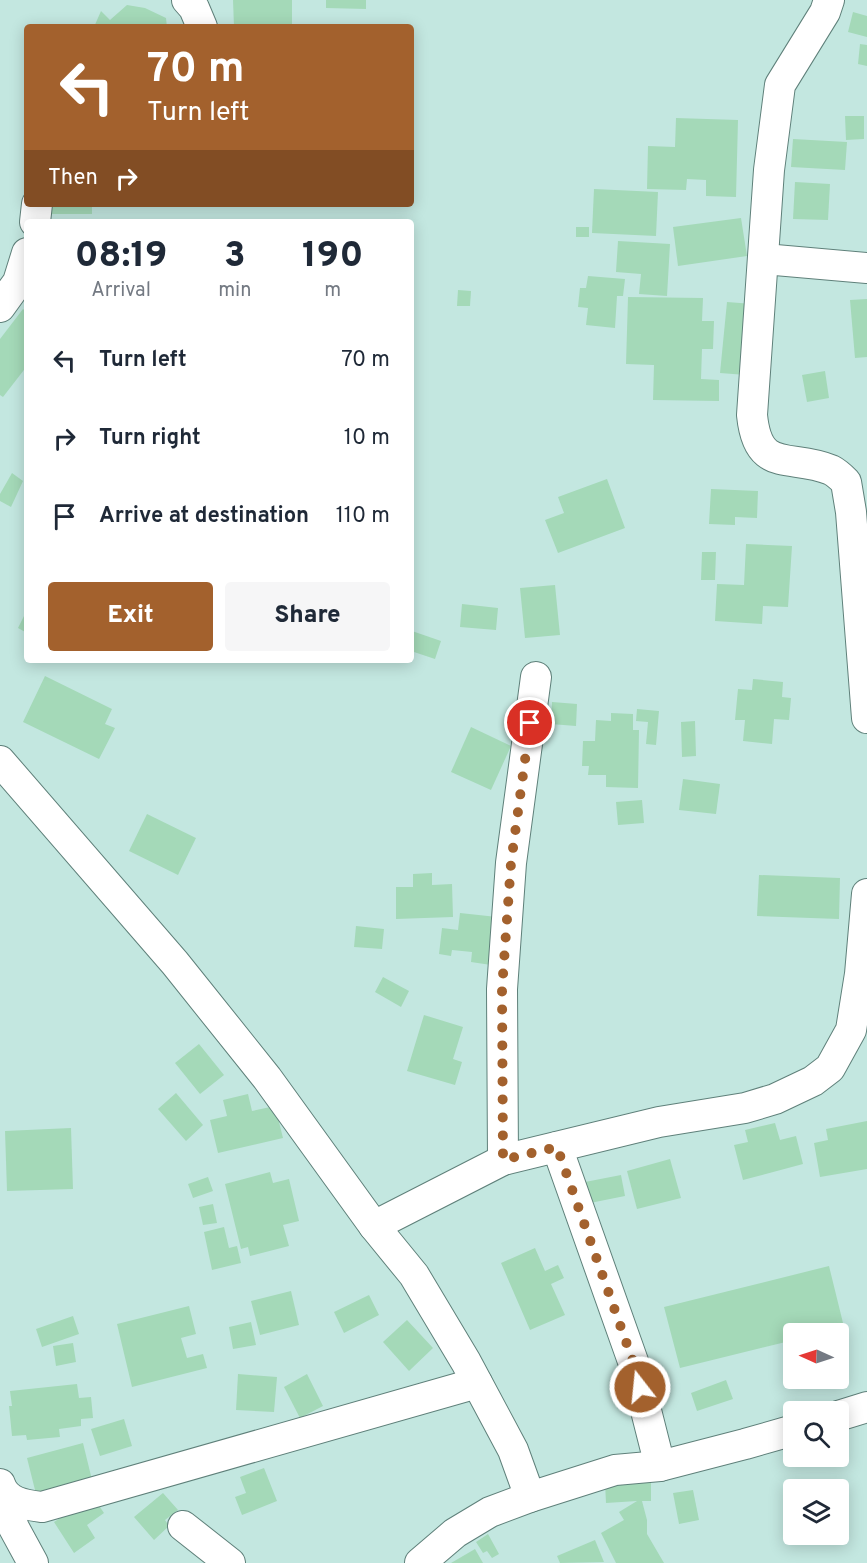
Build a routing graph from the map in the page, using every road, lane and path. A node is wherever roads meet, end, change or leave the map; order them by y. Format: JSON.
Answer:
{"nodes":[{"id":1,"x":187,"y":0,"type":"edge"},
{"id":2,"x":830,"y":0,"type":"edge"},
{"id":3,"x":201,"y":24,"type":"edge"},
{"id":4,"x":764,"y":259,"type":"junction"},
{"id":5,"x":24,"y":263,"type":"edge"},
{"id":6,"x":867,"y":268,"type":"edge"},
{"id":7,"x":0,"y":307,"type":"edge"},
{"id":8,"x":536,"y":676,"type":"dead end"},
{"id":9,"x":867,"y":718,"type":"edge"},
{"id":10,"x":0,"y":761,"type":"edge"},
{"id":11,"x":867,"y":894,"type":"edge"},
{"id":12,"x":557,"y":1147,"type":"junction"},
{"id":13,"x":503,"y":1160,"type":"junction"},
{"id":14,"x":374,"y":1226,"type":"junction"},
{"id":15,"x":477,"y":1383,"type":"junction"},
{"id":16,"x":867,"y":1407,"type":"edge"},
{"id":17,"x":849,"y":1413,"type":"edge"},
{"id":18,"x":783,"y":1433,"type":"edge"},
{"id":19,"x":660,"y":1466,"type":"junction"},
{"id":20,"x":1,"y":1487,"type":"edge"},
{"id":21,"x":530,"y":1497,"type":"junction"},
{"id":22,"x":183,"y":1526,"type":"dead end"},
{"id":23,"x":33,"y":1563,"type":"edge"},
{"id":24,"x":230,"y":1563,"type":"edge"},
{"id":25,"x":420,"y":1563,"type":"edge"}],
"edges":[{"from":1,"to":3,"type":"street"},
{"from":2,"to":4,"type":"street"},
{"from":4,"to":6,"type":"street"},
{"from":4,"to":9,"type":"street"},
{"from":5,"to":7,"type":"street"},
{"from":8,"to":13,"type":"street"},
{"from":10,"to":14,"type":"street"},
{"from":11,"to":12,"type":"street"},
{"from":12,"to":13,"type":"street"},
{"from":12,"to":19,"type":"street"},
{"from":13,"to":14,"type":"street"},
{"from":14,"to":15,"type":"street"},
{"from":15,"to":20,"type":"street"},
{"from":15,"to":21,"type":"street"},
{"from":16,"to":17,"type":"street"},
{"from":18,"to":19,"type":"street"},
{"from":19,"to":21,"type":"street"},
{"from":20,"to":23,"type":"street"},
{"from":21,"to":25,"type":"street"},
{"from":22,"to":24,"type":"street"}]}
